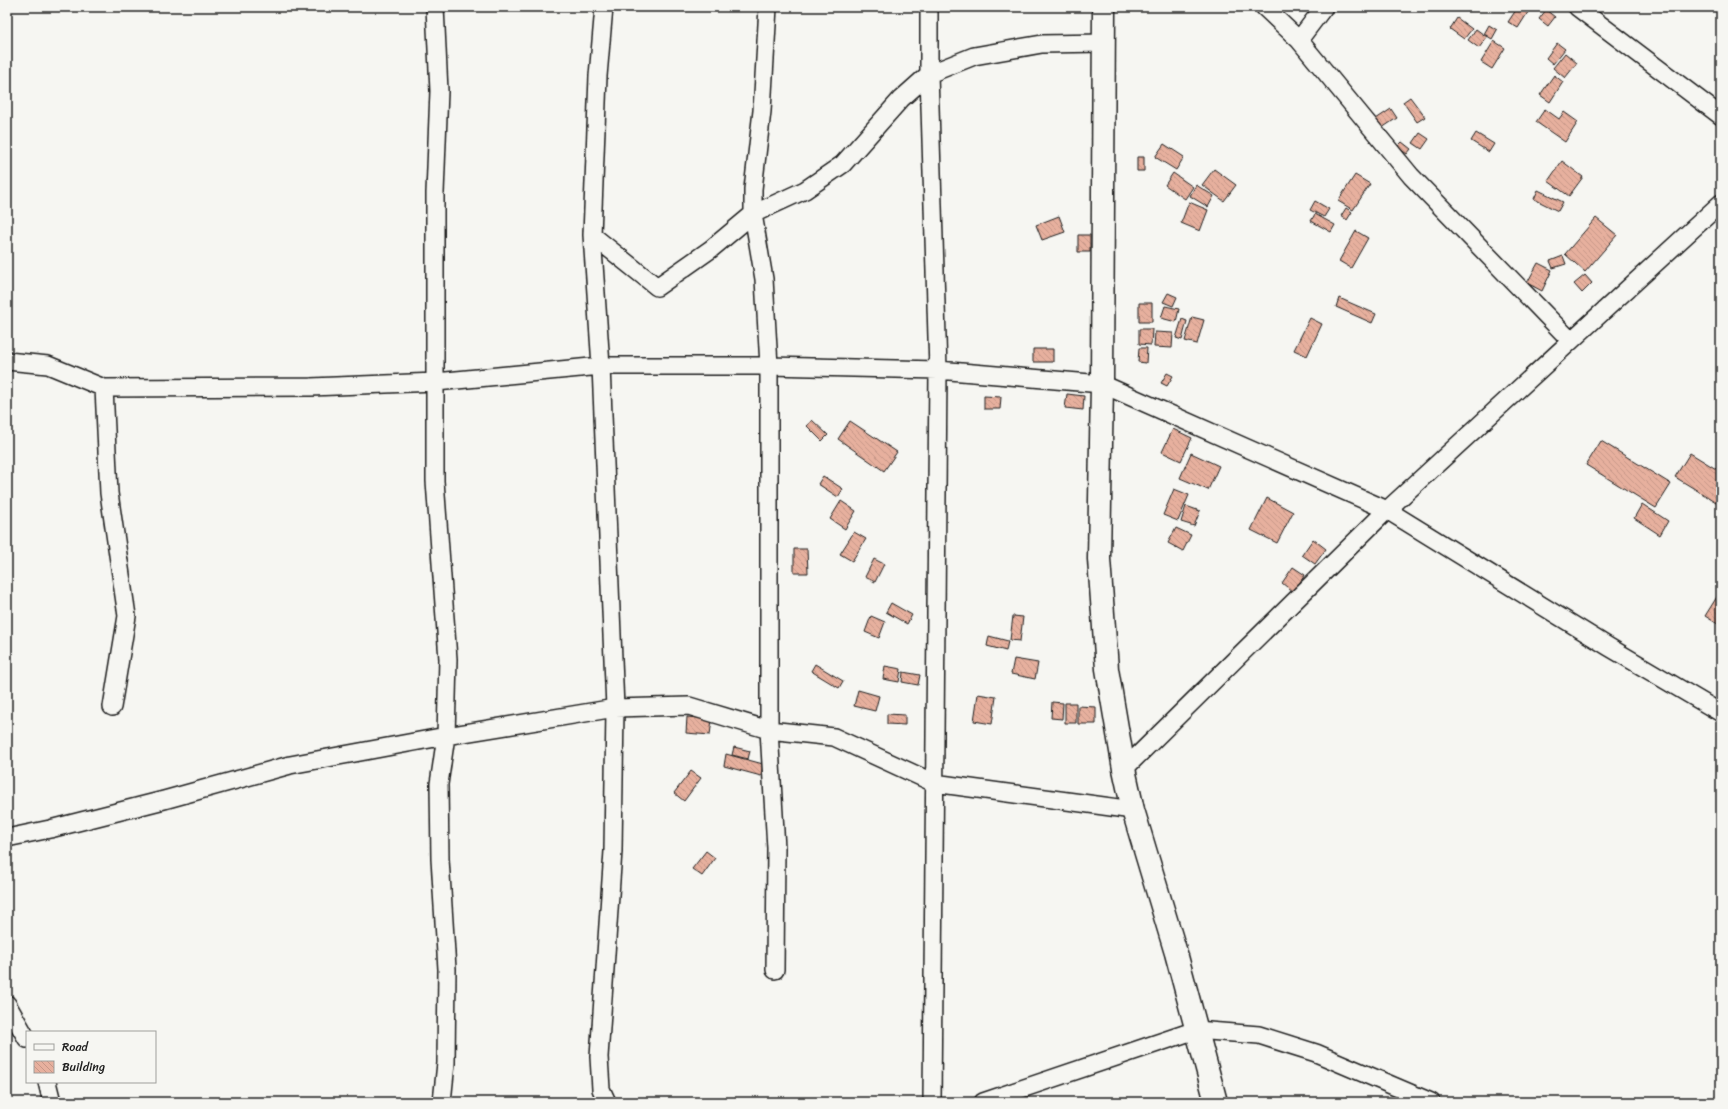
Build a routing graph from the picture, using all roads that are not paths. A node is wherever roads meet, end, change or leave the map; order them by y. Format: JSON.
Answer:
{"nodes":[{"id":1,"x":435,"y":7,"type":"edge"},
{"id":2,"x":604,"y":7,"type":"edge"},
{"id":3,"x":768,"y":7,"type":"edge"},
{"id":4,"x":929,"y":7,"type":"edge"},
{"id":5,"x":1104,"y":7,"type":"edge"},
{"id":6,"x":1264,"y":7,"type":"edge"},
{"id":7,"x":1324,"y":7,"type":"edge"},
{"id":8,"x":1577,"y":7,"type":"edge"},
{"id":9,"x":1299,"y":40,"type":"junction"},
{"id":10,"x":1105,"y":43,"type":"junction"},
{"id":11,"x":929,"y":74,"type":"junction"},
{"id":12,"x":1721,"y":116,"type":"edge"},
{"id":13,"x":1721,"y":203,"type":"edge"},
{"id":14,"x":753,"y":214,"type":"junction"},
{"id":15,"x":592,"y":235,"type":"junction"},
{"id":16,"x":1571,"y":341,"type":"junction"},
{"id":17,"x":7,"y":361,"type":"edge"},
{"id":18,"x":601,"y":366,"type":"junction"},
{"id":19,"x":769,"y":366,"type":"junction"},
{"id":20,"x":938,"y":370,"type":"junction"},
{"id":21,"x":436,"y":382,"type":"junction"},
{"id":22,"x":1102,"y":384,"type":"junction"},
{"id":23,"x":104,"y":388,"type":"junction"},
{"id":24,"x":1387,"y":510,"type":"junction"},
{"id":25,"x":112,"y":707,"type":"dead end"},
{"id":26,"x":615,"y":708,"type":"junction"},
{"id":27,"x":1721,"y":713,"type":"edge"},
{"id":28,"x":769,"y":730,"type":"junction"},
{"id":29,"x":446,"y":736,"type":"junction"},
{"id":30,"x":1124,"y":768,"type":"junction"},
{"id":31,"x":934,"y":783,"type":"junction"},
{"id":32,"x":1133,"y":810,"type":"junction"},
{"id":33,"x":7,"y":838,"type":"edge"},
{"id":34,"x":776,"y":970,"type":"dead end"},
{"id":35,"x":7,"y":1004,"type":"edge"},
{"id":36,"x":1196,"y":1030,"type":"junction"},
{"id":37,"x":26,"y":1037,"type":"edge"},
{"id":38,"x":47,"y":1083,"type":"edge"},
{"id":39,"x":52,"y":1102,"type":"edge"},
{"id":40,"x":442,"y":1102,"type":"edge"},
{"id":41,"x":607,"y":1102,"type":"edge"},
{"id":42,"x":932,"y":1102,"type":"edge"},
{"id":43,"x":983,"y":1102,"type":"edge"},
{"id":44,"x":1216,"y":1102,"type":"edge"},
{"id":45,"x":1431,"y":1102,"type":"edge"}],
"edges":[{"from":1,"to":21,"type":"street"},
{"from":2,"to":15,"type":"street"},
{"from":3,"to":14,"type":"street"},
{"from":4,"to":11,"type":"street"},
{"from":5,"to":10,"type":"highway"},
{"from":6,"to":9,"type":"street"},
{"from":7,"to":9,"type":"street"},
{"from":8,"to":12,"type":"street"},
{"from":9,"to":16,"type":"street"},
{"from":10,"to":11,"type":"street"},
{"from":10,"to":22,"type":"highway"},
{"from":11,"to":14,"type":"street"},
{"from":11,"to":20,"type":"street"},
{"from":13,"to":16,"type":"street"},
{"from":14,"to":15,"type":"street"},
{"from":14,"to":19,"type":"street"},
{"from":15,"to":18,"type":"street"},
{"from":16,"to":24,"type":"street"},
{"from":17,"to":23,"type":"street"},
{"from":18,"to":19,"type":"street"},
{"from":18,"to":21,"type":"street"},
{"from":18,"to":26,"type":"street"},
{"from":19,"to":20,"type":"street"},
{"from":19,"to":28,"type":"street"},
{"from":20,"to":22,"type":"street"},
{"from":20,"to":31,"type":"street"},
{"from":21,"to":23,"type":"street"},
{"from":21,"to":29,"type":"street"},
{"from":22,"to":24,"type":"street"},
{"from":22,"to":30,"type":"highway"},
{"from":23,"to":25,"type":"street"},
{"from":24,"to":27,"type":"street"},
{"from":24,"to":30,"type":"street"},
{"from":26,"to":28,"type":"street"},
{"from":26,"to":29,"type":"street"},
{"from":26,"to":41,"type":"street"},
{"from":28,"to":31,"type":"street"},
{"from":28,"to":34,"type":"street"},
{"from":29,"to":33,"type":"street"},
{"from":29,"to":40,"type":"street"},
{"from":30,"to":32,"type":"highway"},
{"from":31,"to":32,"type":"street"},
{"from":31,"to":42,"type":"street"},
{"from":32,"to":36,"type":"highway"},
{"from":35,"to":37,"type":"street"},
{"from":36,"to":43,"type":"street"},
{"from":36,"to":44,"type":"highway"},
{"from":36,"to":45,"type":"street"},
{"from":38,"to":39,"type":"street"}]}
